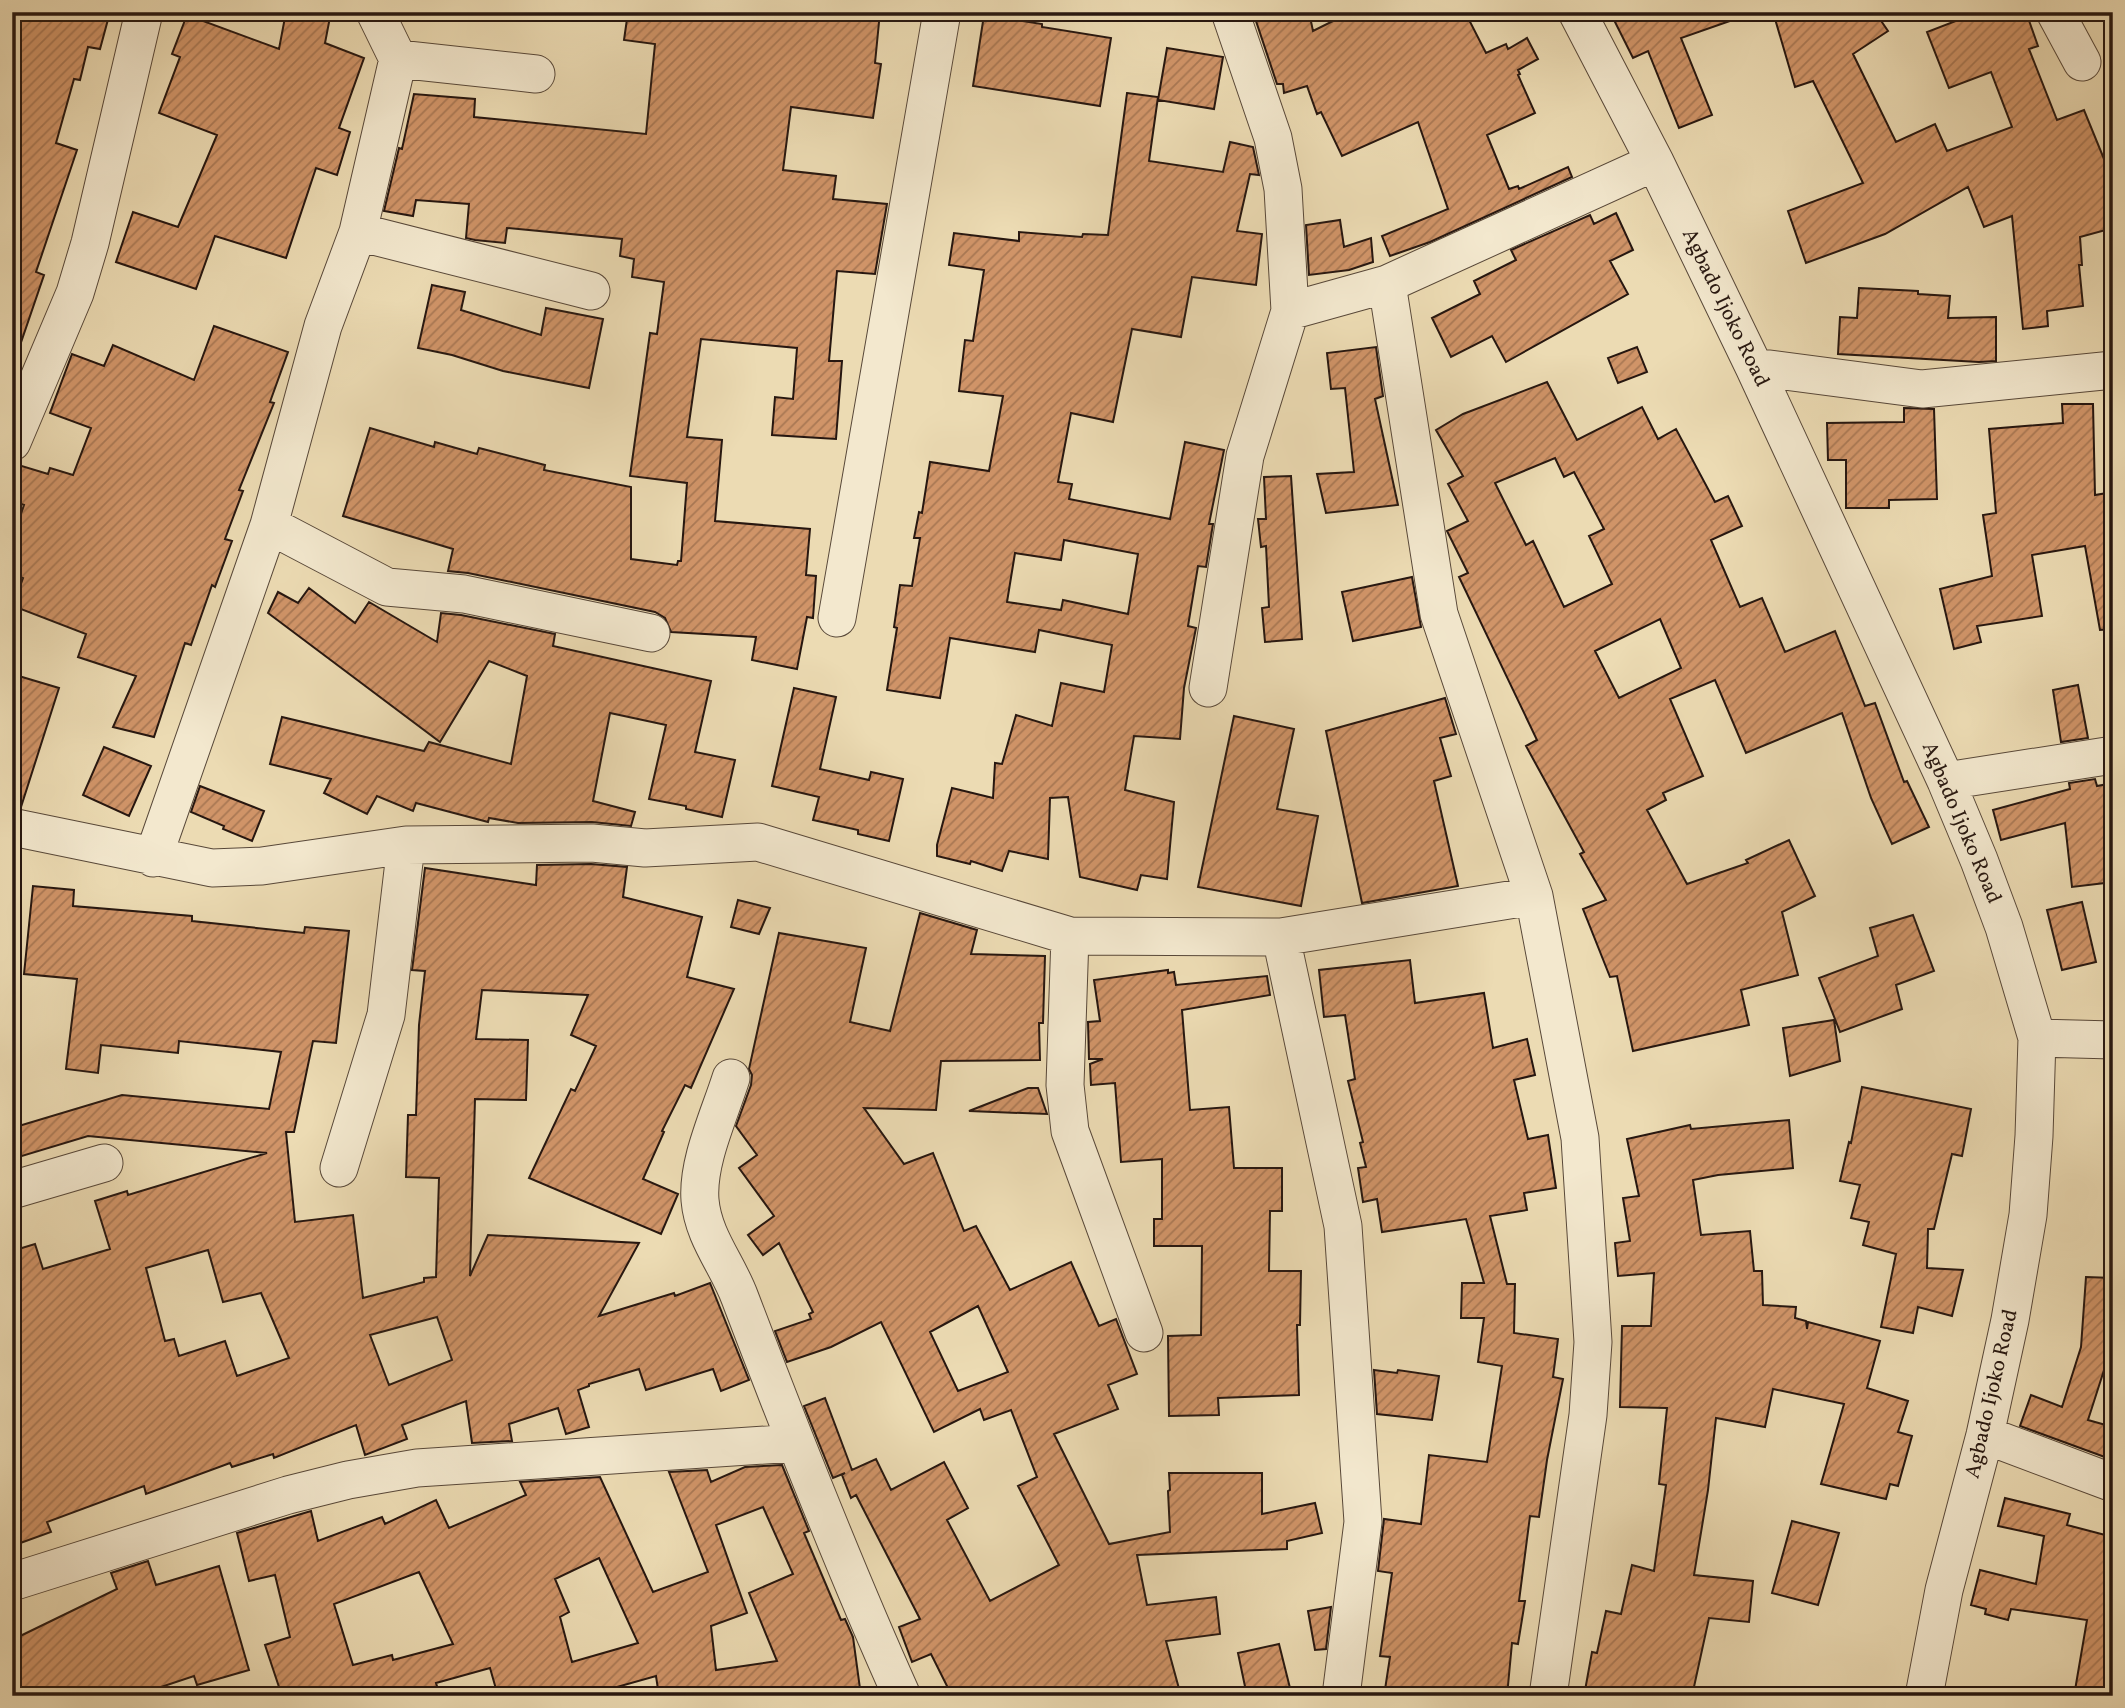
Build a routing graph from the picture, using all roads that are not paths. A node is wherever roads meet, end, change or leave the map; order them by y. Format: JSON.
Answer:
{"nodes":[{"id":1,"x":144,"y":12,"type":"edge"},
{"id":2,"x":375,"y":12,"type":"edge"},
{"id":3,"x":942,"y":12,"type":"edge"},
{"id":4,"x":1230,"y":12,"type":"edge"},
{"id":5,"x":1577,"y":12,"type":"edge"},
{"id":6,"x":2055,"y":12,"type":"edge"},
{"id":7,"x":398,"y":59,"type":"junction"},
{"id":8,"x":2082,"y":62,"type":"dead end"},
{"id":9,"x":536,"y":74,"type":"dead end"},
{"id":10,"x":1655,"y":162,"type":"junction"},
{"id":11,"x":358,"y":232,"type":"junction"},
{"id":12,"x":1387,"y":284,"type":"junction"},
{"id":13,"x":591,"y":291,"type":"dead end"},
{"id":14,"x":1290,"y":311,"type":"junction"},
{"id":15,"x":1754,"y":367,"type":"junction"},
{"id":16,"x":2113,"y":370,"type":"edge"},
{"id":17,"x":12,"y":442,"type":"edge"},
{"id":18,"x":269,"y":525,"type":"junction"},
{"id":19,"x":837,"y":618,"type":"dead end"},
{"id":20,"x":652,"y":633,"type":"dead end"},
{"id":21,"x":1208,"y":688,"type":"dead end"},
{"id":22,"x":2113,"y":755,"type":"edge"},
{"id":23,"x":1946,"y":781,"type":"junction"},
{"id":24,"x":12,"y":827,"type":"edge"},
{"id":25,"x":406,"y":845,"type":"junction"},
{"id":26,"x":153,"y":858,"type":"junction"},
{"id":27,"x":1534,"y":896,"type":"junction"},
{"id":28,"x":1070,"y":936,"type":"junction"},
{"id":29,"x":1281,"y":937,"type":"junction"},
{"id":30,"x":2036,"y":1038,"type":"junction"},
{"id":31,"x":2113,"y":1040,"type":"edge"},
{"id":32,"x":732,"y":1079,"type":"dead end"},
{"id":33,"x":104,"y":1163,"type":"dead end"},
{"id":34,"x":339,"y":1168,"type":"dead end"},
{"id":35,"x":12,"y":1190,"type":"edge"},
{"id":36,"x":1144,"y":1333,"type":"dead end"},
{"id":37,"x":1984,"y":1435,"type":"junction"},
{"id":38,"x":795,"y":1443,"type":"junction"},
{"id":39,"x":2113,"y":1483,"type":"edge"},
{"id":40,"x":12,"y":1582,"type":"edge"},
{"id":41,"x":902,"y":1696,"type":"edge"},
{"id":42,"x":1341,"y":1696,"type":"edge"},
{"id":43,"x":1548,"y":1696,"type":"edge"},
{"id":44,"x":1924,"y":1696,"type":"edge"}],
"edges":[{"from":1,"to":17,"type":"street"},
{"from":2,"to":7,"type":"street"},
{"from":3,"to":19,"type":"street"},
{"from":4,"to":14,"type":"street"},
{"from":5,"to":10,"type":"street","name":"Agbado Ijoko Road"},
{"from":6,"to":8,"type":"street"},
{"from":7,"to":9,"type":"street"},
{"from":7,"to":11,"type":"street"},
{"from":10,"to":12,"type":"street"},
{"from":10,"to":15,"type":"street","name":"Agbado Ijoko Road"},
{"from":11,"to":13,"type":"street"},
{"from":11,"to":18,"type":"street"},
{"from":12,"to":14,"type":"street"},
{"from":12,"to":27,"type":"street"},
{"from":14,"to":21,"type":"street"},
{"from":15,"to":16,"type":"street"},
{"from":15,"to":23,"type":"street","name":"Agbado Ijoko Road"},
{"from":18,"to":20,"type":"street"},
{"from":18,"to":26,"type":"street"},
{"from":22,"to":23,"type":"street"},
{"from":23,"to":30,"type":"street","name":"Agbado Ijoko Road"},
{"from":24,"to":26,"type":"street"},
{"from":25,"to":26,"type":"street"},
{"from":25,"to":28,"type":"street"},
{"from":25,"to":34,"type":"street"},
{"from":27,"to":29,"type":"street"},
{"from":27,"to":43,"type":"street"},
{"from":28,"to":29,"type":"street"},
{"from":28,"to":36,"type":"street"},
{"from":29,"to":42,"type":"street"},
{"from":30,"to":31,"type":"street"},
{"from":30,"to":37,"type":"street","name":"Agbado Ijoko Road"},
{"from":32,"to":38,"type":"street"},
{"from":33,"to":35,"type":"street"},
{"from":37,"to":39,"type":"street"},
{"from":37,"to":44,"type":"street","name":"Agbado Ijoko Road"},
{"from":38,"to":40,"type":"street"},
{"from":38,"to":41,"type":"street"}]}
